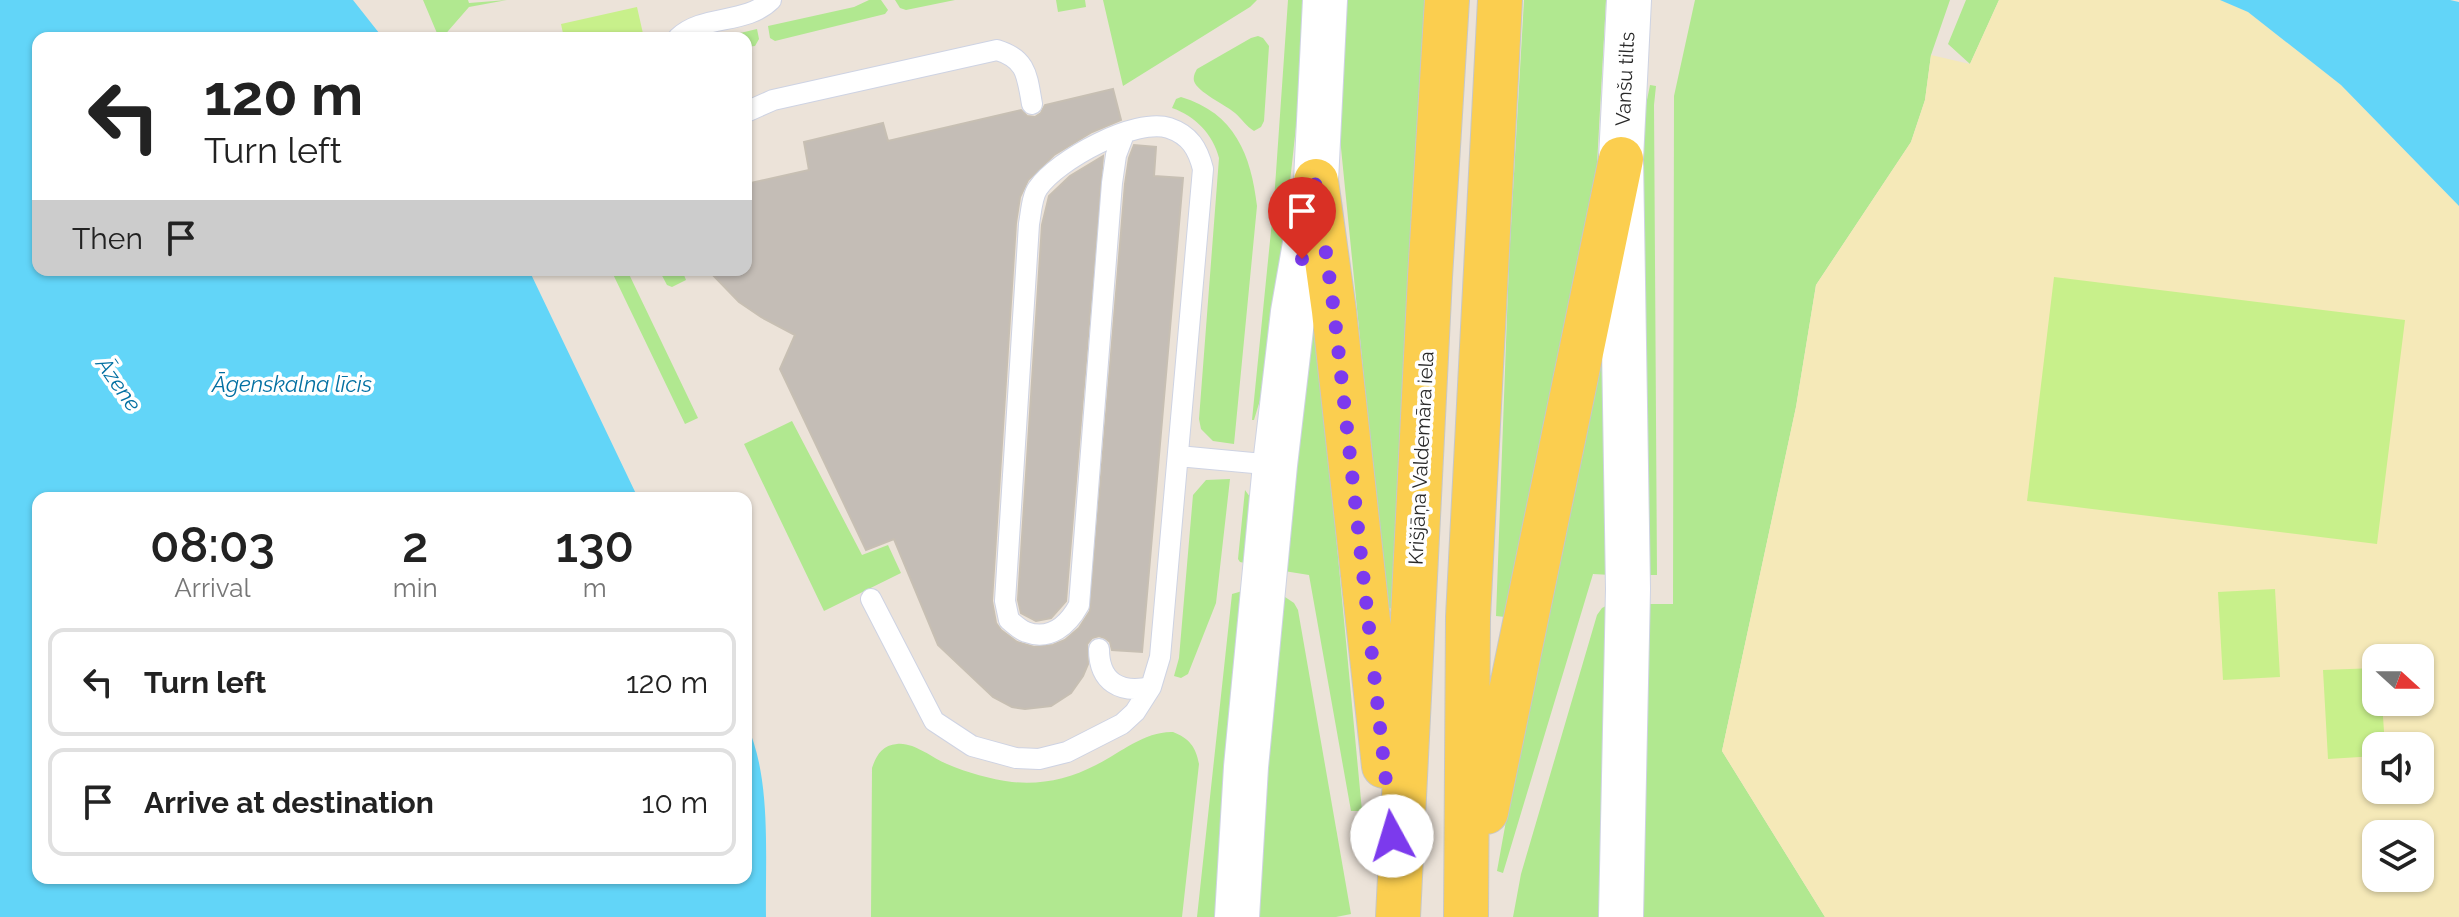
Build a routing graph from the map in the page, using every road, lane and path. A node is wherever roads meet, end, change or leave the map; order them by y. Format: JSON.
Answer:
{"nodes":[{"id":1,"x":771,"y":0,"type":"edge"},
{"id":2,"x":1325,"y":0,"type":"edge"},
{"id":3,"x":1447,"y":0,"type":"edge"},
{"id":4,"x":1500,"y":0,"type":"edge"},
{"id":5,"x":1629,"y":0,"type":"edge"},
{"id":6,"x":685,"y":32,"type":"edge"},
{"id":7,"x":1032,"y":104,"type":"dead end"},
{"id":8,"x":752,"y":109,"type":"edge"},
{"id":9,"x":1124,"y":134,"type":"junction"},
{"id":10,"x":1621,"y":159,"type":"junction"},
{"id":11,"x":1316,"y":181,"type":"junction"},
{"id":12,"x":1178,"y":456,"type":"junction"},
{"id":13,"x":1275,"y":465,"type":"junction"},
{"id":14,"x":871,"y":599,"type":"dead end"},
{"id":15,"x":1099,"y":649,"type":"dead end"},
{"id":16,"x":1151,"y":687,"type":"junction"},
{"id":17,"x":1398,"y":908,"type":"edge"},
{"id":18,"x":1466,"y":913,"type":"edge"},
{"id":19,"x":1237,"y":917,"type":"edge"},
{"id":20,"x":1621,"y":917,"type":"edge"}],
"edges":[{"from":1,"to":6,"type":"lane"},
{"from":2,"to":11,"type":"street"},
{"from":3,"to":17,"type":"main road","name":"Krišjāņa Valdemāra iela"},
{"from":4,"to":18,"type":"main road"},
{"from":5,"to":10,"type":"street","name":"Vanšu tilts"},
{"from":7,"to":8,"type":"lane"},
{"from":9,"to":9,"type":"lane"},
{"from":9,"to":12,"type":"lane"},
{"from":10,"to":18,"type":"main road"},
{"from":10,"to":20,"type":"street","name":"Vanšu tilts"},
{"from":11,"to":13,"type":"street"},
{"from":11,"to":17,"type":"main road"},
{"from":12,"to":13,"type":"lane"},
{"from":12,"to":16,"type":"lane"},
{"from":13,"to":19,"type":"street"},
{"from":14,"to":16,"type":"lane"},
{"from":15,"to":16,"type":"lane"}]}
